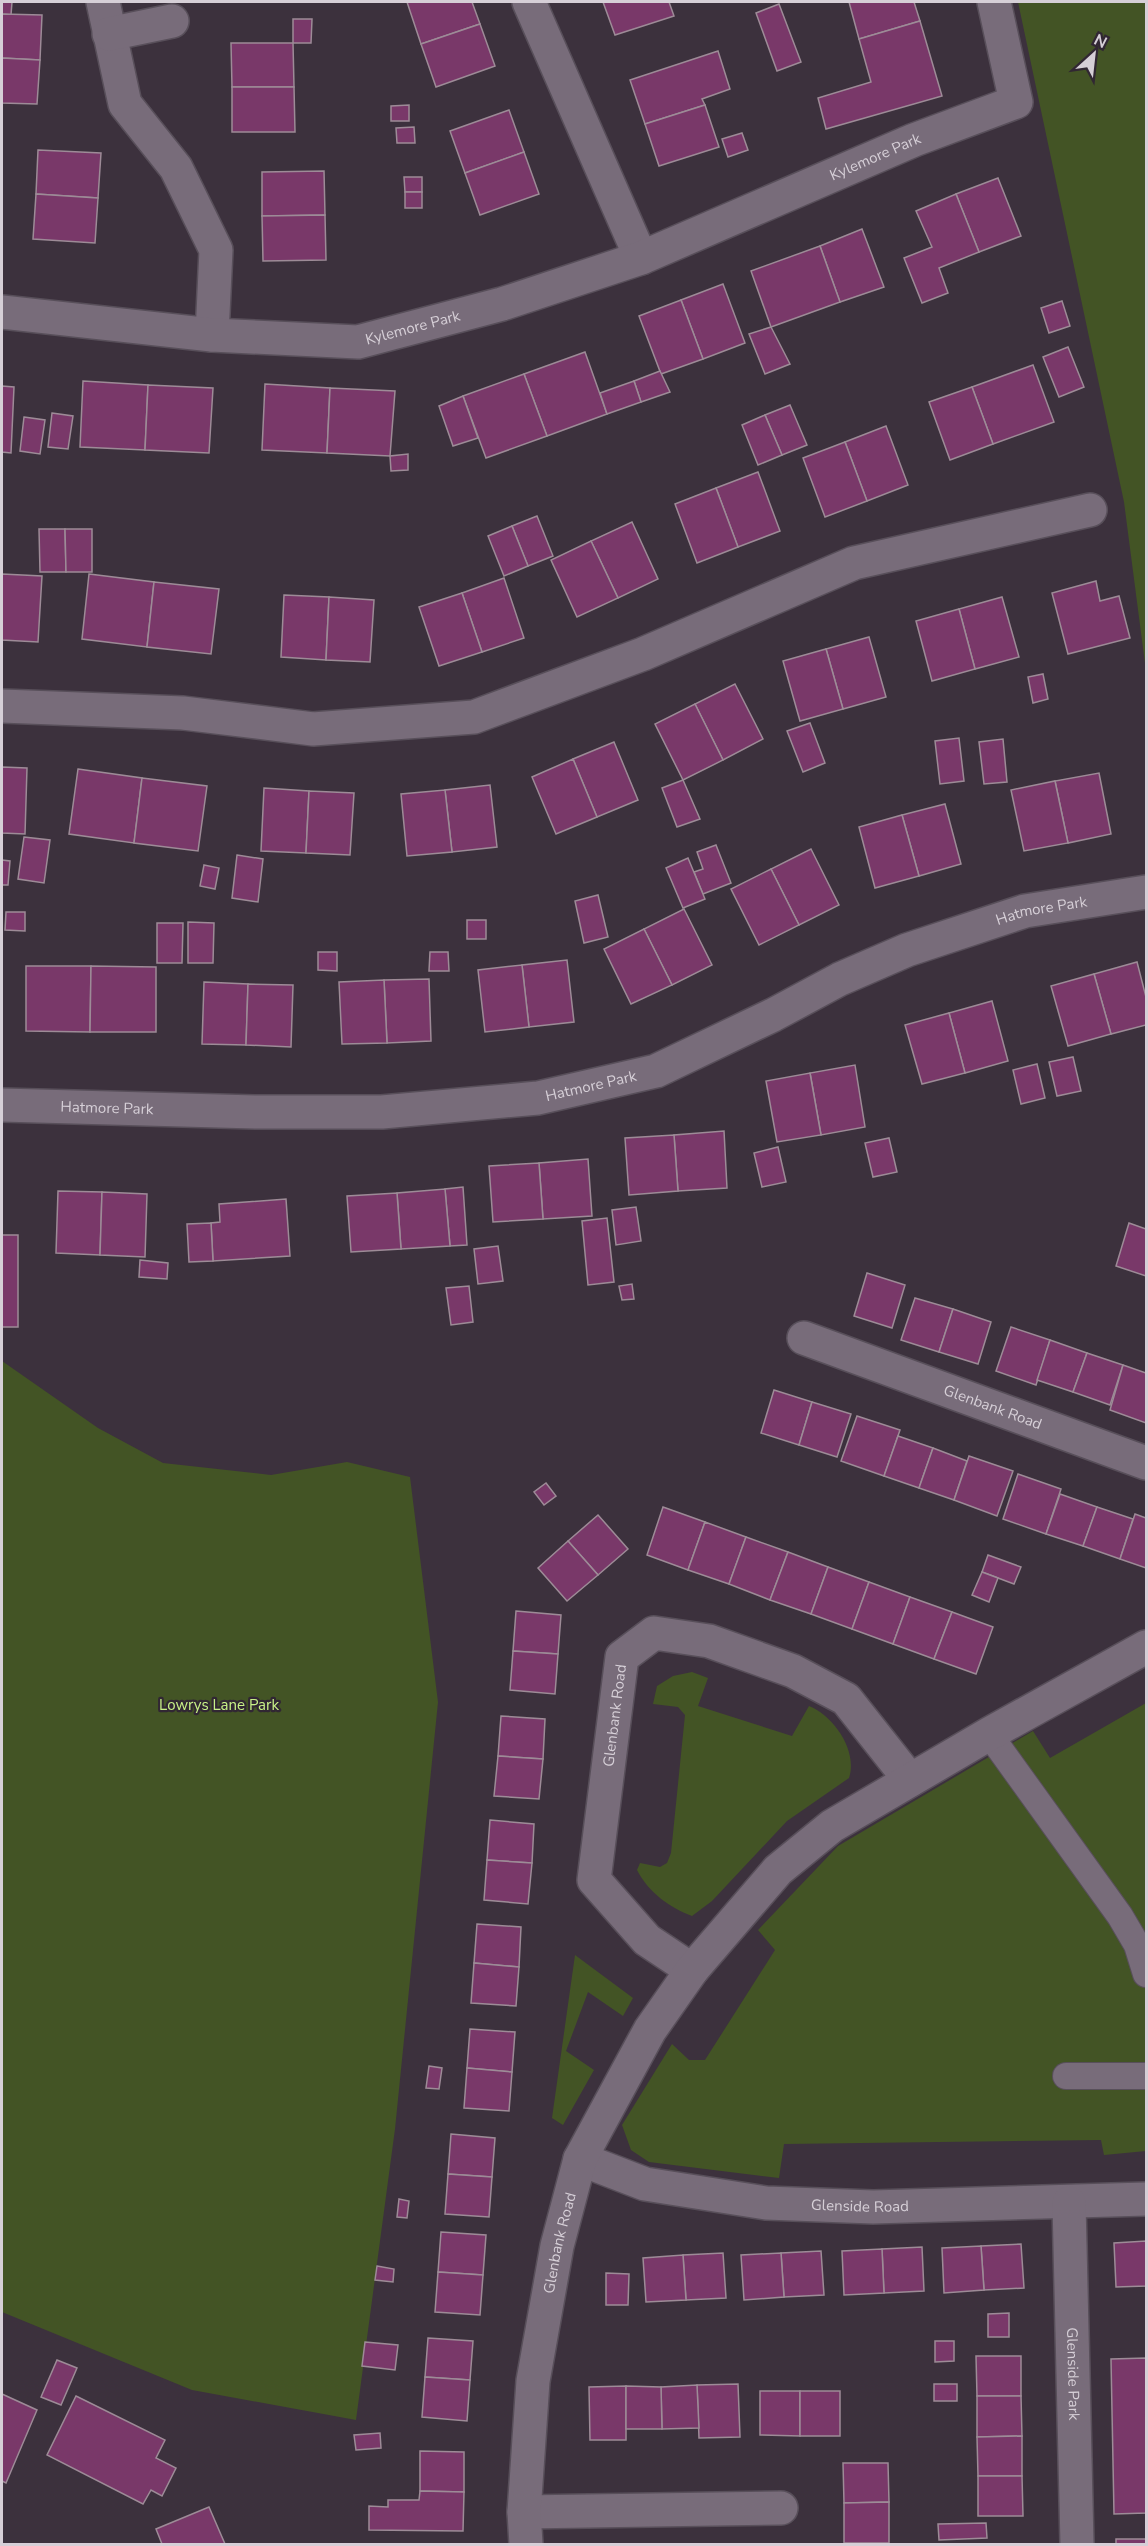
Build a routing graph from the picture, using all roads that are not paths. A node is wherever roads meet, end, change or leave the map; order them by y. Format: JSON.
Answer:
{"nodes":[{"id":1,"x":103,"y":2,"type":"edge"},
{"id":2,"x":529,"y":2,"type":"edge"},
{"id":3,"x":994,"y":2,"type":"edge"},
{"id":4,"x":172,"y":21,"type":"dead end"},
{"id":5,"x":109,"y":33,"type":"junction"},
{"id":6,"x":642,"y":258,"type":"junction"},
{"id":7,"x":2,"y":312,"type":"edge"},
{"id":8,"x":212,"y":335,"type":"junction"},
{"id":9,"x":1090,"y":510,"type":"dead end"},
{"id":10,"x":2,"y":706,"type":"edge"},
{"id":11,"x":1146,"y":892,"type":"edge"},
{"id":12,"x":2,"y":1105,"type":"edge"},
{"id":13,"x":804,"y":1338,"type":"dead end"},
{"id":14,"x":1146,"y":1463,"type":"edge"},
{"id":15,"x":1146,"y":1647,"type":"edge"},
{"id":16,"x":989,"y":1734,"type":"junction"},
{"id":17,"x":910,"y":1780,"type":"junction"},
{"id":18,"x":692,"y":1970,"type":"junction"},
{"id":19,"x":1146,"y":1974,"type":"edge"},
{"id":20,"x":1066,"y":2076,"type":"dead end"},
{"id":21,"x":1146,"y":2076,"type":"edge"},
{"id":22,"x":580,"y":2158,"type":"junction"},
{"id":23,"x":1146,"y":2199,"type":"edge"},
{"id":24,"x":1069,"y":2203,"type":"junction"},
{"id":25,"x":781,"y":2508,"type":"dead end"},
{"id":26,"x":524,"y":2512,"type":"junction"},
{"id":27,"x":526,"y":2544,"type":"edge"},
{"id":28,"x":1077,"y":2544,"type":"edge"}],
"edges":[{"from":1,"to":5,"type":"street"},
{"from":2,"to":6,"type":"street"},
{"from":3,"to":6,"type":"street","name":"Kylemore Park"},
{"from":4,"to":5,"type":"street"},
{"from":5,"to":8,"type":"street"},
{"from":6,"to":8,"type":"street","name":"Kylemore Park"},
{"from":7,"to":8,"type":"street","name":"Kylemore Park"},
{"from":9,"to":10,"type":"street"},
{"from":11,"to":12,"type":"street","name":"Hatmore Park"},
{"from":13,"to":14,"type":"street","name":"Glenbank Road"},
{"from":15,"to":16,"type":"street","name":"Glenbank Road"},
{"from":16,"to":17,"type":"street","name":"Glenbank Road"},
{"from":16,"to":19,"type":"lane"},
{"from":17,"to":18,"type":"street","name":"Glenbank Road"},
{"from":17,"to":18,"type":"street","name":"Glenbank Road"},
{"from":18,"to":22,"type":"street","name":"Glenbank Road"},
{"from":20,"to":21,"type":"lane"},
{"from":22,"to":24,"type":"street","name":"Glenside Road"},
{"from":22,"to":26,"type":"street","name":"Glenbank Road"},
{"from":23,"to":24,"type":"street","name":"Glenside Road"},
{"from":24,"to":28,"type":"street","name":"Glenside Park"},
{"from":25,"to":26,"type":"street"},
{"from":26,"to":27,"type":"street","name":"Glenbank Road"}]}
